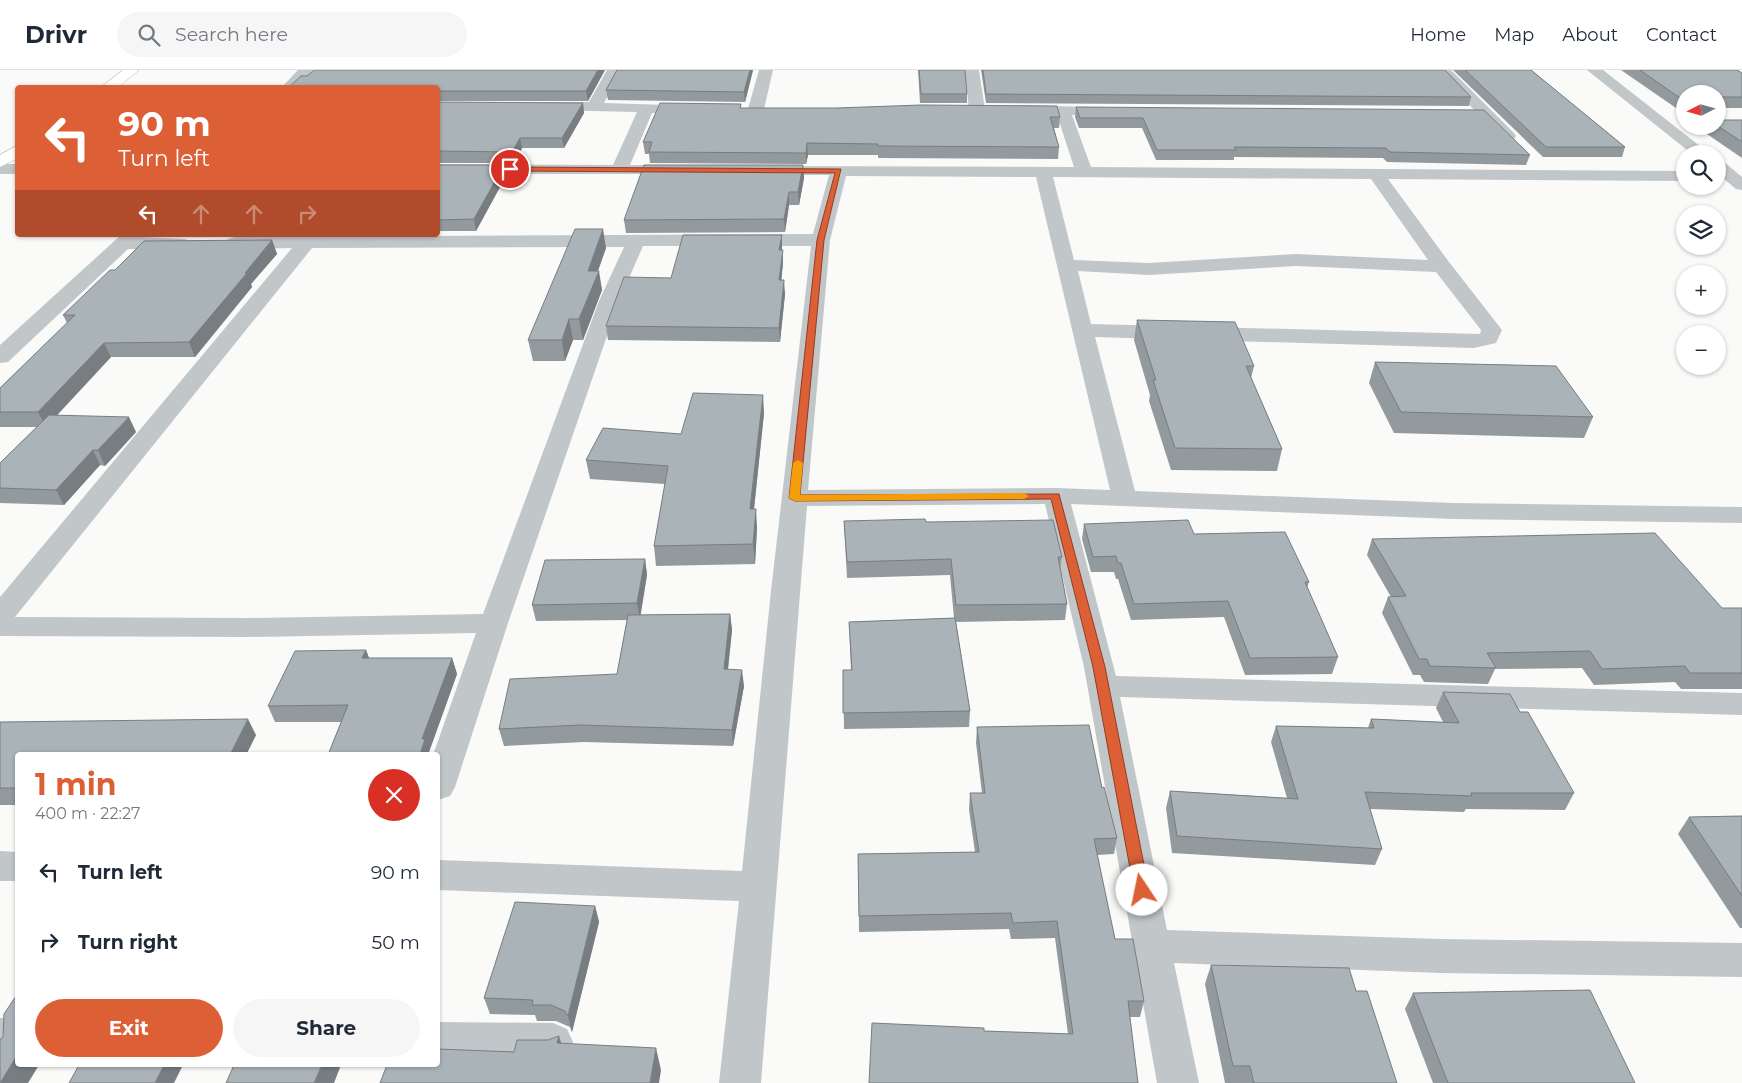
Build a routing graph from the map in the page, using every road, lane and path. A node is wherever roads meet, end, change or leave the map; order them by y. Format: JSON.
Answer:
{"nodes":[{"id":1,"x":132,"y":70,"type":"edge"},
{"id":2,"x":306,"y":70,"type":"edge"},
{"id":3,"x":614,"y":70,"type":"edge"},
{"id":4,"x":766,"y":70,"type":"edge"},
{"id":5,"x":972,"y":70,"type":"edge"},
{"id":6,"x":1443,"y":70,"type":"edge"},
{"id":7,"x":1594,"y":70,"type":"edge"},
{"id":8,"x":111,"y":85,"type":"edge"},
{"id":9,"x":291,"y":85,"type":"edge"},
{"id":10,"x":537,"y":106,"type":"edge"},
{"id":11,"x":594,"y":107,"type":"junction"},
{"id":12,"x":647,"y":108,"type":"junction"},
{"id":13,"x":708,"y":109,"type":"edge"},
{"id":14,"x":737,"y":109,"type":"edge"},
{"id":15,"x":756,"y":110,"type":"junction"},
{"id":16,"x":776,"y":110,"type":"edge"},
{"id":17,"x":958,"y":110,"type":"edge"},
{"id":18,"x":977,"y":110,"type":"junction"},
{"id":19,"x":1063,"y":110,"type":"junction"},
{"id":20,"x":1129,"y":110,"type":"edge"},
{"id":21,"x":1466,"y":113,"type":"edge"},
{"id":22,"x":1485,"y":113,"type":"junction"},
{"id":23,"x":1690,"y":145,"type":"edge"},
{"id":24,"x":1520,"y":148,"type":"edge"},
{"id":25,"x":15,"y":152,"type":"edge"},
{"id":26,"x":0,"y":162,"type":"edge"},
{"id":27,"x":1534,"y":162,"type":"dead end"},
{"id":28,"x":0,"y":169,"type":"edge"},
{"id":29,"x":15,"y":169,"type":"edge"},
{"id":30,"x":440,"y":169,"type":"edge"},
{"id":31,"x":620,"y":170,"type":"junction"},
{"id":32,"x":699,"y":170,"type":"edge"},
{"id":33,"x":749,"y":170,"type":"edge"},
{"id":34,"x":839,"y":171,"type":"junction"},
{"id":35,"x":1043,"y":172,"type":"junction"},
{"id":36,"x":1084,"y":172,"type":"junction"},
{"id":37,"x":1376,"y":174,"type":"junction"},
{"id":38,"x":1549,"y":176,"type":"junction"},
{"id":39,"x":1676,"y":176,"type":"edge"},
{"id":40,"x":128,"y":239,"type":"edge"},
{"id":41,"x":636,"y":240,"type":"junction"},
{"id":42,"x":820,"y":240,"type":"junction"},
{"id":43,"x":201,"y":243,"type":"edge"},
{"id":44,"x":220,"y":243,"type":"edge"},
{"id":45,"x":306,"y":243,"type":"junction"},
{"id":46,"x":1066,"y":265,"type":"junction"},
{"id":47,"x":1442,"y":266,"type":"junction"},
{"id":48,"x":1083,"y":330,"type":"junction"},
{"id":49,"x":0,"y":357,"type":"edge"},
{"id":50,"x":1056,"y":496,"type":"junction"},
{"id":51,"x":795,"y":498,"type":"junction"},
{"id":52,"x":1124,"y":498,"type":"junction"},
{"id":53,"x":1742,"y":515,"type":"edge"},
{"id":54,"x":0,"y":616,"type":"edge"},
{"id":55,"x":494,"y":623,"type":"junction"},
{"id":56,"x":0,"y":626,"type":"edge"},
{"id":57,"x":1103,"y":686,"type":"junction"},
{"id":58,"x":1742,"y":704,"type":"edge"},
{"id":59,"x":440,"y":781,"type":"edge"},
{"id":60,"x":0,"y":866,"type":"edge"},
{"id":61,"x":15,"y":867,"type":"edge"},
{"id":62,"x":440,"y":875,"type":"edge"},
{"id":63,"x":758,"y":887,"type":"junction"},
{"id":64,"x":1152,"y":946,"type":"junction"},
{"id":65,"x":1742,"y":960,"type":"edge"},
{"id":66,"x":0,"y":1037,"type":"edge"},
{"id":67,"x":15,"y":1037,"type":"edge"},
{"id":68,"x":440,"y":1041,"type":"edge"},
{"id":69,"x":555,"y":1042,"type":"edge"},
{"id":70,"x":740,"y":1083,"type":"edge"},
{"id":71,"x":1178,"y":1083,"type":"edge"}],
"edges":[{"from":1,"to":8,"type":"street"},
{"from":2,"to":9,"type":"street"},
{"from":3,"to":11,"type":"street"},
{"from":4,"to":15,"type":"street"},
{"from":5,"to":18,"type":"street"},
{"from":6,"to":22,"type":"street"},
{"from":7,"to":23,"type":"street"},
{"from":10,"to":11,"type":"street"},
{"from":11,"to":12,"type":"street"},
{"from":12,"to":13,"type":"street"},
{"from":12,"to":31,"type":"street"},
{"from":14,"to":15,"type":"street"},
{"from":15,"to":16,"type":"street"},
{"from":17,"to":18,"type":"street"},
{"from":18,"to":19,"type":"street"},
{"from":19,"to":20,"type":"street"},
{"from":19,"to":36,"type":"street"},
{"from":21,"to":22,"type":"street"},
{"from":22,"to":24,"type":"street"},
{"from":25,"to":26,"type":"street"},
{"from":27,"to":38,"type":"street"},
{"from":28,"to":29,"type":"street"},
{"from":30,"to":31,"type":"street"},
{"from":31,"to":32,"type":"street"},
{"from":33,"to":34,"type":"street"},
{"from":34,"to":35,"type":"street"},
{"from":34,"to":42,"type":"street"},
{"from":35,"to":36,"type":"street"},
{"from":35,"to":46,"type":"street"},
{"from":36,"to":37,"type":"street"},
{"from":37,"to":38,"type":"street"},
{"from":37,"to":47,"type":"street"},
{"from":38,"to":39,"type":"street"},
{"from":40,"to":43,"type":"street"},
{"from":40,"to":49,"type":"street"},
{"from":41,"to":42,"type":"street"},
{"from":41,"to":45,"type":"street"},
{"from":41,"to":55,"type":"street"},
{"from":42,"to":51,"type":"street"},
{"from":44,"to":45,"type":"street"},
{"from":45,"to":54,"type":"street"},
{"from":46,"to":47,"type":"street"},
{"from":46,"to":48,"type":"street"},
{"from":47,"to":48,"type":"street"},
{"from":48,"to":52,"type":"street"},
{"from":50,"to":51,"type":"street"},
{"from":50,"to":52,"type":"street"},
{"from":50,"to":57,"type":"street"},
{"from":51,"to":63,"type":"street"},
{"from":52,"to":53,"type":"street"},
{"from":55,"to":56,"type":"street"},
{"from":55,"to":59,"type":"street"},
{"from":57,"to":58,"type":"street"},
{"from":57,"to":64,"type":"street"},
{"from":60,"to":61,"type":"street"},
{"from":62,"to":63,"type":"street"},
{"from":63,"to":70,"type":"street"},
{"from":64,"to":65,"type":"street"},
{"from":64,"to":71,"type":"street"},
{"from":66,"to":67,"type":"street"},
{"from":68,"to":69,"type":"street"}]}
